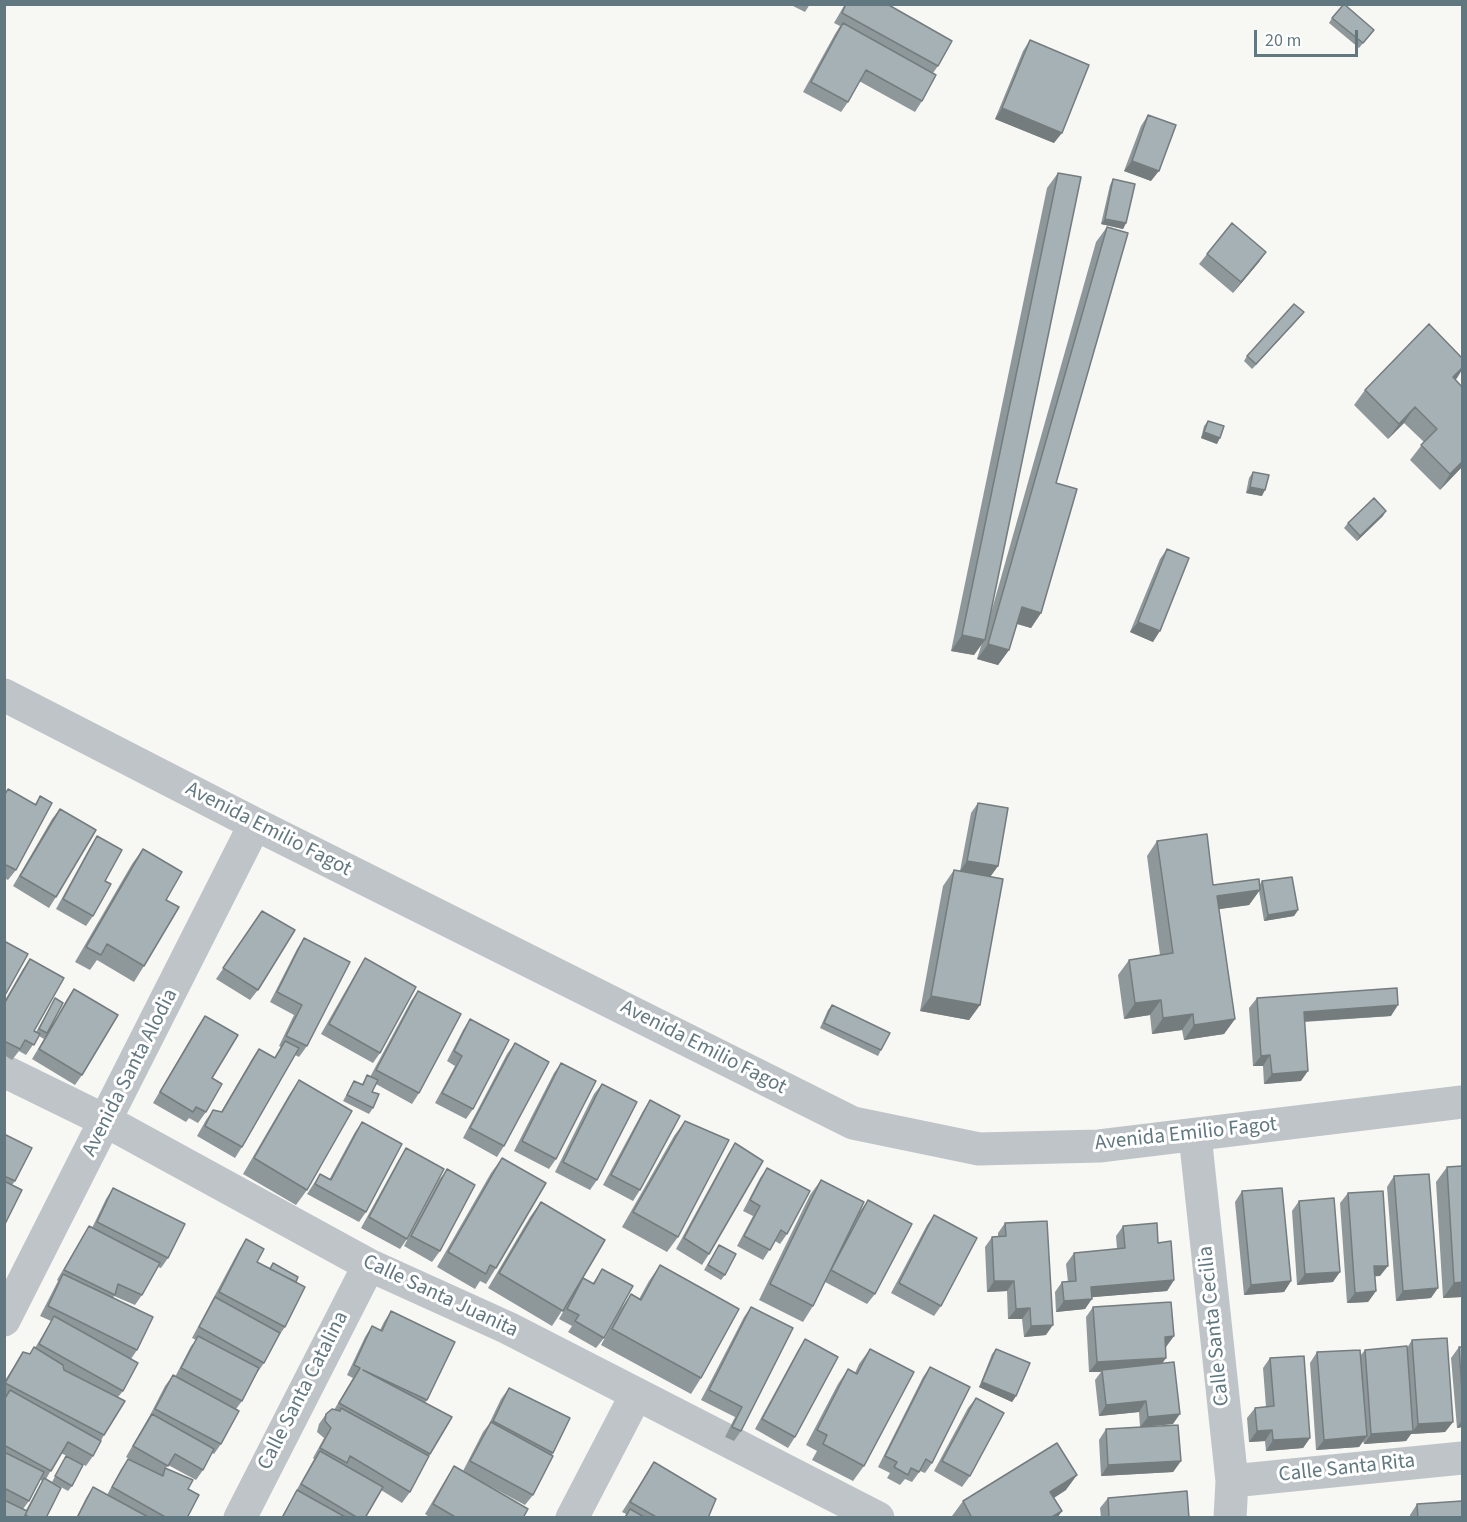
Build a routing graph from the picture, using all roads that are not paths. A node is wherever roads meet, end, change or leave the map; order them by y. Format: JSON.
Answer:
{"nodes":[{"id":1,"x":4,"y":694,"type":"edge"},
{"id":2,"x":255,"y":824,"type":"junction"},
{"id":3,"x":4,"y":1071,"type":"edge"},
{"id":4,"x":1462,"y":1102,"type":"edge"},
{"id":5,"x":106,"y":1121,"type":"junction"},
{"id":6,"x":1195,"y":1135,"type":"junction"},
{"id":7,"x":369,"y":1265,"type":"junction"},
{"id":8,"x":4,"y":1320,"type":"edge"},
{"id":9,"x":636,"y":1395,"type":"junction"},
{"id":10,"x":1462,"y":1458,"type":"edge"},
{"id":11,"x":1232,"y":1481,"type":"junction"},
{"id":12,"x":240,"y":1518,"type":"edge"},
{"id":13,"x":572,"y":1518,"type":"edge"},
{"id":14,"x":878,"y":1518,"type":"edge"},
{"id":15,"x":1230,"y":1518,"type":"edge"}],
"edges":[{"from":1,"to":2,"type":"street","name":"Avenida Emilio Fagot"},
{"from":2,"to":5,"type":"street","name":"Avenida Santa Alodia"},
{"from":2,"to":6,"type":"street","name":"Avenida Emilio Fagot"},
{"from":3,"to":5,"type":"street","name":"Calle Santa Juanita"},
{"from":4,"to":6,"type":"street","name":"Avenida Emilio Fagot"},
{"from":5,"to":7,"type":"street","name":"Calle Santa Juanita"},
{"from":5,"to":8,"type":"street","name":"Avenida Santa Alodia"},
{"from":6,"to":11,"type":"street","name":"Calle Santa Cecilia"},
{"from":7,"to":9,"type":"street","name":"Calle Santa Juanita"},
{"from":7,"to":12,"type":"street","name":"Calle Santa Catalina"},
{"from":9,"to":13,"type":"street"},
{"from":9,"to":14,"type":"street","name":"Calle Santa Juanita"},
{"from":10,"to":11,"type":"street","name":"Calle Santa Rita"},
{"from":11,"to":15,"type":"street","name":"Calle Santa Cecilia"}]}
